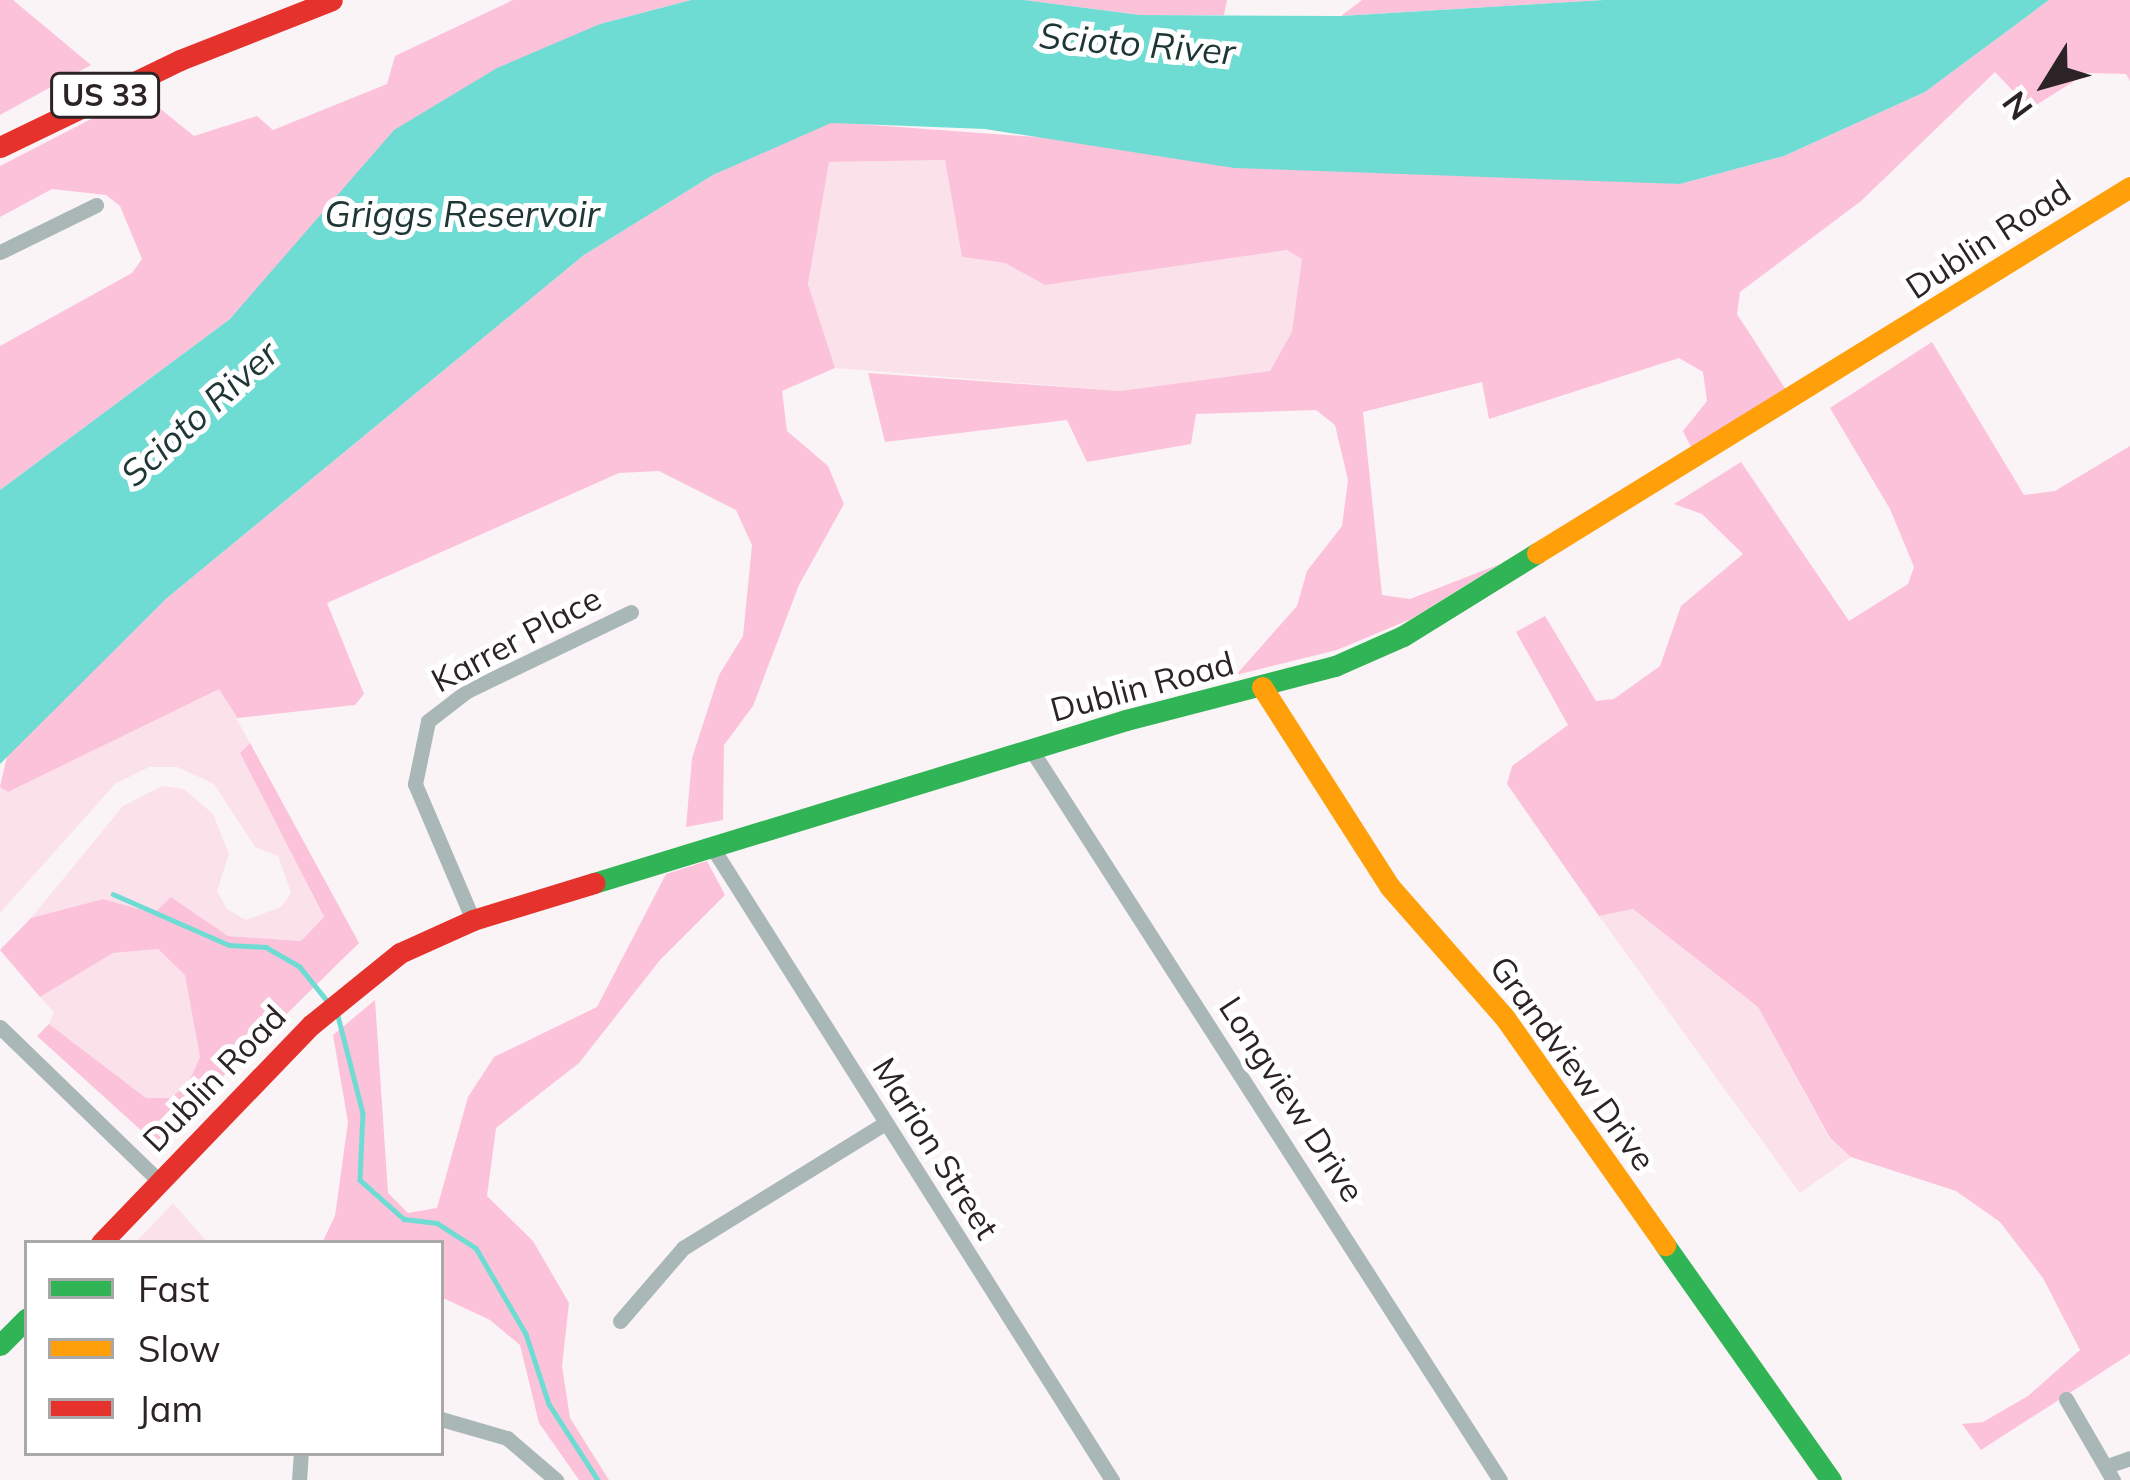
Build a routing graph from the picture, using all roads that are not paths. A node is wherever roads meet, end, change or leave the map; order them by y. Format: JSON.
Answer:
{"nodes":[{"id":1,"x":332,"y":0,"type":"edge"},
{"id":2,"x":0,"y":147,"type":"edge"},
{"id":3,"x":2130,"y":187,"type":"edge"},
{"id":4,"x":96,"y":205,"type":"dead end"},
{"id":5,"x":0,"y":252,"type":"edge"},
{"id":6,"x":632,"y":612,"type":"dead end"},
{"id":7,"x":1262,"y":687,"type":"junction"},
{"id":8,"x":1033,"y":751,"type":"junction"},
{"id":9,"x":712,"y":847,"type":"junction"},
{"id":10,"x":472,"y":920,"type":"junction"},
{"id":11,"x":0,"y":1027,"type":"edge"},
{"id":12,"x":885,"y":1124,"type":"junction"},
{"id":13,"x":160,"y":1182,"type":"junction"},
{"id":14,"x":103,"y":1240,"type":"edge"},
{"id":15,"x":24,"y":1321,"type":"edge"},
{"id":16,"x":620,"y":1321,"type":"dead end"},
{"id":17,"x":0,"y":1346,"type":"edge"},
{"id":18,"x":2066,"y":1399,"type":"dead end"},
{"id":19,"x":444,"y":1420,"type":"edge"},
{"id":20,"x":2130,"y":1458,"type":"edge"},
{"id":21,"x":2112,"y":1473,"type":"edge"},
{"id":22,"x":556,"y":1480,"type":"edge"},
{"id":23,"x":1112,"y":1480,"type":"edge"},
{"id":24,"x":1500,"y":1480,"type":"edge"},
{"id":25,"x":1831,"y":1480,"type":"edge"}],
"edges":[{"from":1,"to":2,"type":"main road","number":"US 33"},
{"from":3,"to":7,"type":"main road","name":"Dublin Road"},
{"from":4,"to":5,"type":"street"},
{"from":6,"to":10,"type":"street","name":"Karrer Place"},
{"from":7,"to":8,"type":"main road","name":"Dublin Road"},
{"from":7,"to":25,"type":"main road","name":"Grandview Drive"},
{"from":8,"to":9,"type":"main road","name":"Dublin Road"},
{"from":8,"to":24,"type":"street","name":"Longview Drive"},
{"from":9,"to":10,"type":"main road","name":"Dublin Road"},
{"from":9,"to":12,"type":"street","name":"Marion Street"},
{"from":10,"to":13,"type":"main road","name":"Dublin Road"},
{"from":11,"to":13,"type":"street"},
{"from":12,"to":16,"type":"street"},
{"from":12,"to":23,"type":"street","name":"Marion Street"},
{"from":13,"to":14,"type":"main road","name":"Dublin Road"},
{"from":15,"to":17,"type":"main road"},
{"from":18,"to":21,"type":"street"},
{"from":19,"to":22,"type":"street"},
{"from":20,"to":21,"type":"street"}]}
